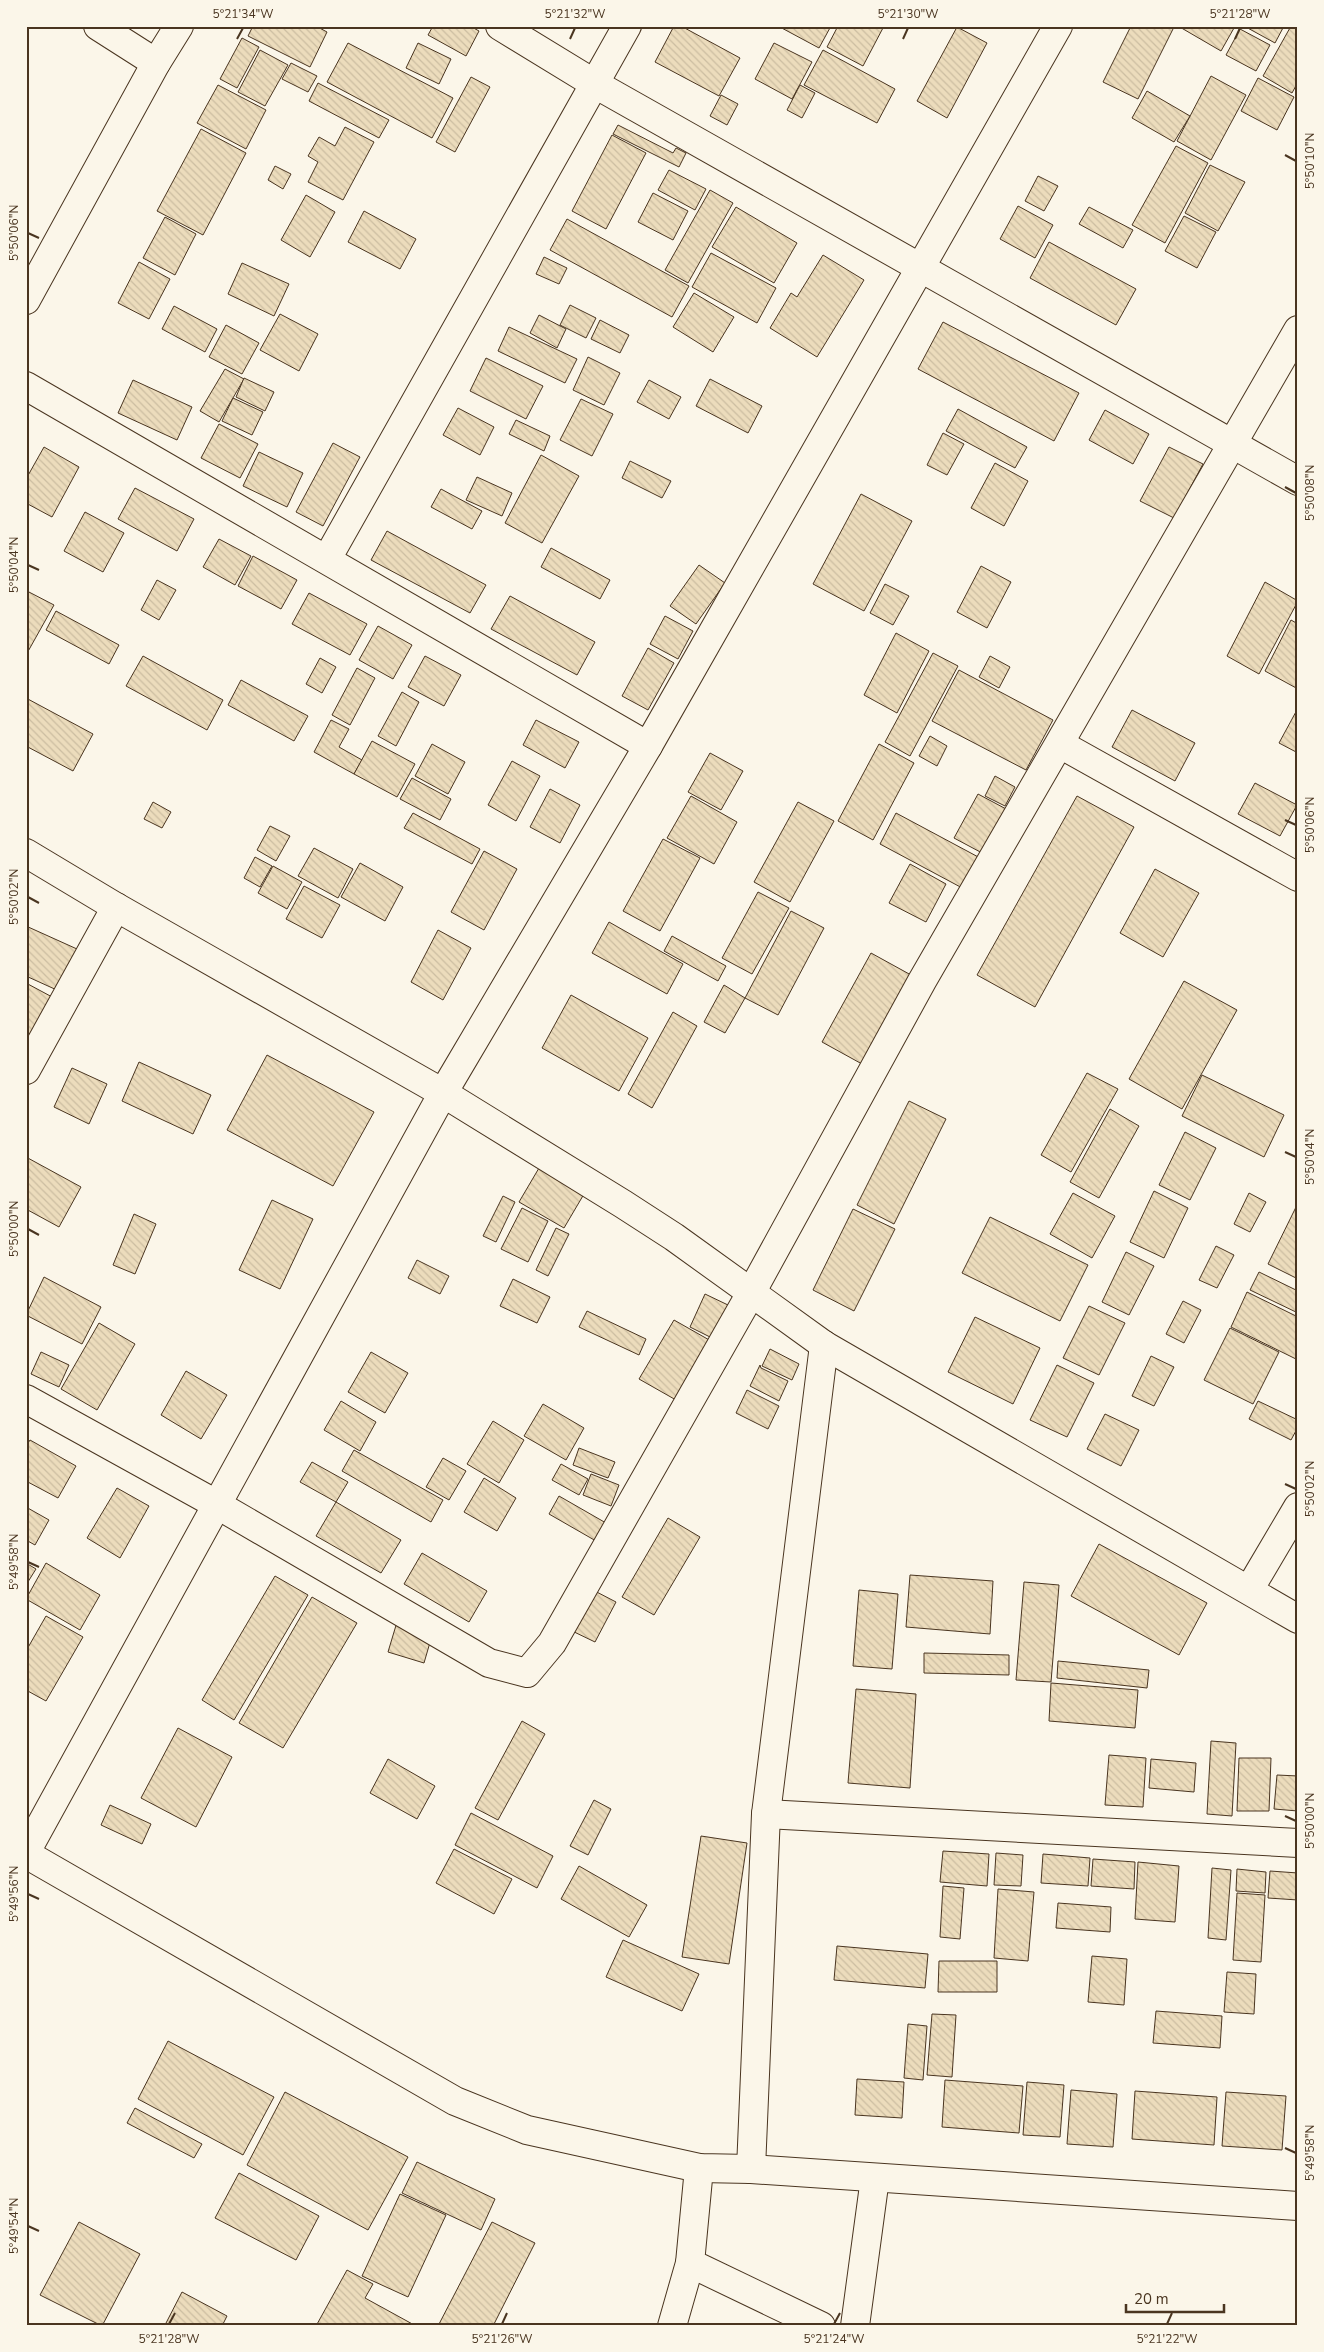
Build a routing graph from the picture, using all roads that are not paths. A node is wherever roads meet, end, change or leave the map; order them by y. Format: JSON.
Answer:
{"nodes":[{"id":1,"x":98,"y":26,"type":"edge"},
{"id":2,"x":179,"y":26,"type":"edge"},
{"id":3,"x":500,"y":26,"type":"edge"},
{"id":4,"x":627,"y":26,"type":"edge"},
{"id":5,"x":1058,"y":26,"type":"edge"},
{"id":6,"x":156,"y":63,"type":"junction"},
{"id":7,"x":595,"y":84,"type":"junction"},
{"id":8,"x":921,"y":268,"type":"junction"},
{"id":9,"x":26,"y":300,"type":"edge"},
{"id":10,"x":1298,"y":330,"type":"edge"},
{"id":11,"x":26,"y":386,"type":"edge"},
{"id":12,"x":1232,"y":443,"type":"junction"},
{"id":13,"x":1298,"y":481,"type":"edge"},
{"id":14,"x":327,"y":559,"type":"junction"},
{"id":15,"x":1060,"y":744,"type":"junction"},
{"id":16,"x":648,"y":746,"type":"junction"},
{"id":17,"x":26,"y":853,"type":"edge"},
{"id":18,"x":1298,"y":877,"type":"edge"},
{"id":19,"x":116,"y":907,"type":"junction"},
{"id":20,"x":26,"y":1070,"type":"edge"},
{"id":21,"x":443,"y":1093,"type":"junction"},
{"id":22,"x":751,"y":1292,"type":"junction"},
{"id":23,"x":824,"y":1345,"type":"junction"},
{"id":24,"x":26,"y":1399,"type":"edge"},
{"id":25,"x":216,"y":1504,"type":"junction"},
{"id":26,"x":1298,"y":1507,"type":"edge"},
{"id":27,"x":1249,"y":1590,"type":"junction"},
{"id":28,"x":1298,"y":1619,"type":"edge"},
{"id":29,"x":766,"y":1814,"type":"junction"},
{"id":30,"x":1298,"y":1843,"type":"edge"},
{"id":31,"x":26,"y":1853,"type":"edge"},
{"id":32,"x":699,"y":2168,"type":"junction"},
{"id":33,"x":751,"y":2169,"type":"junction"},
{"id":34,"x":875,"y":2178,"type":"junction"},
{"id":35,"x":1298,"y":2206,"type":"edge"},
{"id":36,"x":690,"y":2263,"type":"junction"},
{"id":37,"x":672,"y":2326,"type":"edge"},
{"id":38,"x":821,"y":2326,"type":"edge"},
{"id":39,"x":855,"y":2326,"type":"edge"}],
"edges":[{"from":1,"to":6,"type":"street"},
{"from":2,"to":6,"type":"street"},
{"from":3,"to":7,"type":"street"},
{"from":4,"to":7,"type":"street"},
{"from":5,"to":8,"type":"street"},
{"from":6,"to":9,"type":"street"},
{"from":7,"to":8,"type":"street"},
{"from":7,"to":14,"type":"street"},
{"from":8,"to":12,"type":"street"},
{"from":8,"to":16,"type":"street"},
{"from":10,"to":12,"type":"street"},
{"from":11,"to":14,"type":"street"},
{"from":12,"to":13,"type":"street"},
{"from":12,"to":15,"type":"street"},
{"from":14,"to":16,"type":"street"},
{"from":15,"to":18,"type":"street"},
{"from":15,"to":22,"type":"street"},
{"from":16,"to":21,"type":"street"},
{"from":17,"to":19,"type":"street"},
{"from":19,"to":20,"type":"street"},
{"from":19,"to":21,"type":"street"},
{"from":21,"to":22,"type":"street"},
{"from":21,"to":25,"type":"street"},
{"from":22,"to":23,"type":"street"},
{"from":22,"to":25,"type":"street"},
{"from":23,"to":27,"type":"street"},
{"from":23,"to":29,"type":"street"},
{"from":24,"to":25,"type":"street"},
{"from":25,"to":31,"type":"street"},
{"from":26,"to":27,"type":"street"},
{"from":27,"to":28,"type":"street"},
{"from":29,"to":30,"type":"street"},
{"from":29,"to":33,"type":"street"},
{"from":31,"to":32,"type":"street"},
{"from":32,"to":33,"type":"street"},
{"from":32,"to":36,"type":"street"},
{"from":33,"to":34,"type":"street"},
{"from":34,"to":35,"type":"street"},
{"from":34,"to":39,"type":"street"},
{"from":36,"to":37,"type":"street"},
{"from":36,"to":38,"type":"street"}]}
